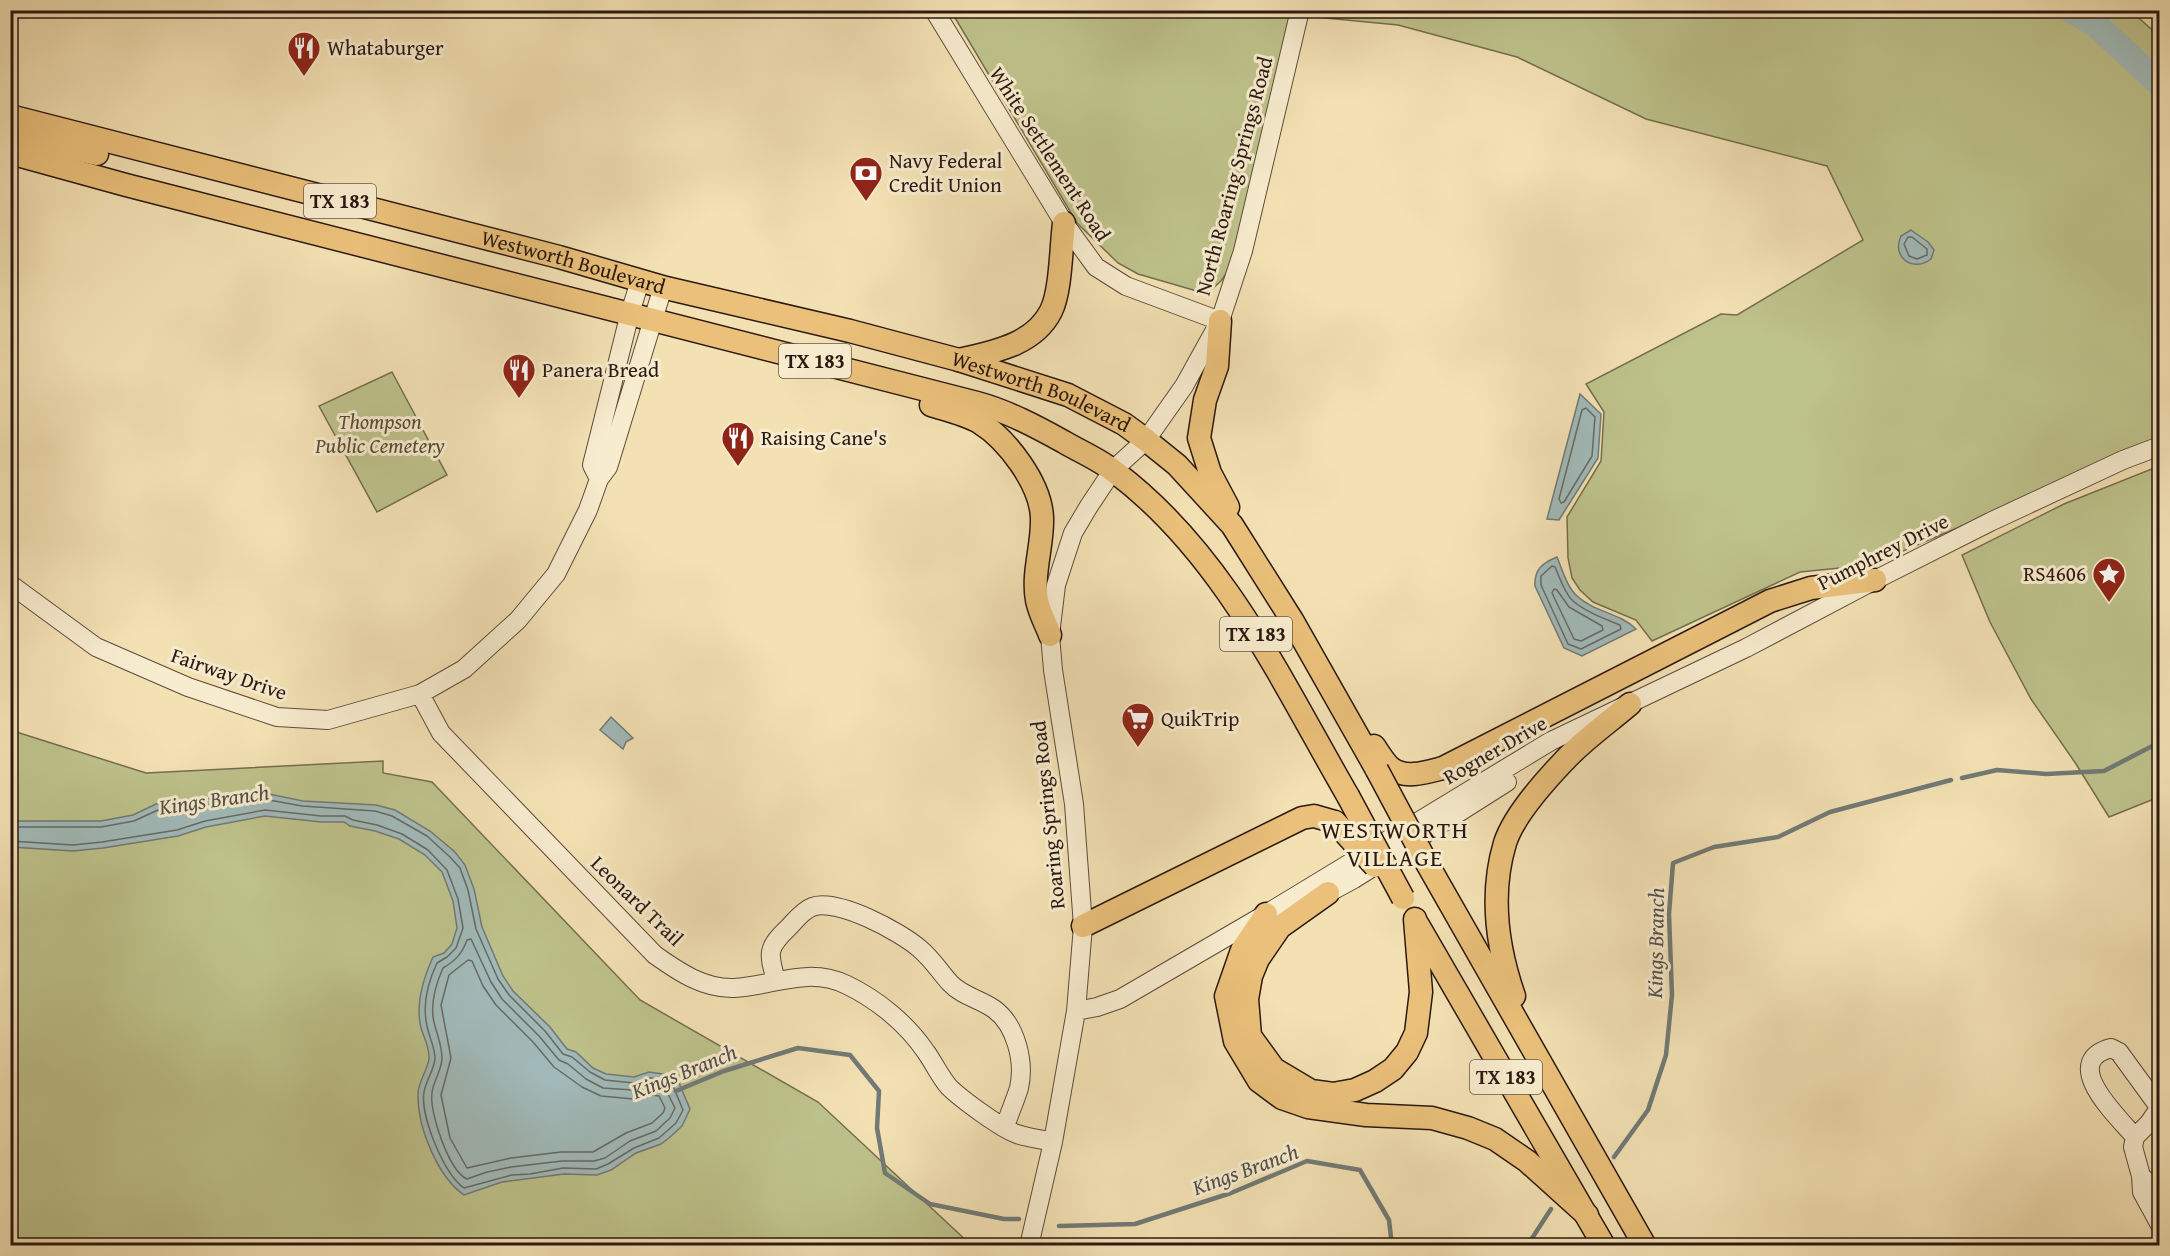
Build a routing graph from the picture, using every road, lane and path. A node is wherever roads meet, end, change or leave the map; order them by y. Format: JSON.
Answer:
{"nodes":[{"id":1,"x":934,"y":10,"type":"edge"},
{"id":2,"x":1300,"y":10,"type":"edge"},
{"id":3,"x":10,"y":116,"type":"edge"},
{"id":4,"x":10,"y":134,"type":"edge"},
{"id":5,"x":10,"y":153,"type":"edge"},
{"id":6,"x":226,"y":172,"type":"junction"},
{"id":7,"x":265,"y":219,"type":"junction"},
{"id":8,"x":1064,"y":224,"type":"junction"},
{"id":9,"x":437,"y":225,"type":"junction"},
{"id":10,"x":640,"y":281,"type":"junction"},
{"id":11,"x":663,"y":287,"type":"junction"},
{"id":12,"x":630,"y":313,"type":"junction"},
{"id":13,"x":652,"y":319,"type":"junction"},
{"id":14,"x":1220,"y":321,"type":"junction"},
{"id":15,"x":959,"y":360,"type":"junction"},
{"id":16,"x":848,"y":369,"type":"junction"},
{"id":17,"x":1146,"y":441,"type":"junction"},
{"id":18,"x":2160,"y":446,"type":"edge"},
{"id":19,"x":1113,"y":470,"type":"junction"},
{"id":20,"x":599,"y":479,"type":"junction"},
{"id":21,"x":1253,"y":556,"type":"junction"},
{"id":22,"x":1875,"y":580,"type":"junction"},
{"id":23,"x":10,"y":584,"type":"edge"},
{"id":24,"x":1277,"y":596,"type":"junction"},
{"id":25,"x":1244,"y":614,"type":"junction"},
{"id":26,"x":1050,"y":635,"type":"junction"},
{"id":27,"x":1332,"y":689,"type":"junction"},
{"id":28,"x":420,"y":694,"type":"junction"},
{"id":29,"x":1630,"y":704,"type":"junction"},
{"id":30,"x":1328,"y":893,"type":"joint"},
{"id":31,"x":1403,"y":898,"type":"junction"},
{"id":32,"x":1266,"y":914,"type":"junction"},
{"id":33,"x":1414,"y":919,"type":"junction"},
{"id":34,"x":1083,"y":926,"type":"junction"},
{"id":35,"x":776,"y":980,"type":"junction"},
{"id":36,"x":1076,"y":1011,"type":"junction"},
{"id":37,"x":1528,"y":1037,"type":"junction"},
{"id":38,"x":2159,"y":1107,"type":"edge"},
{"id":39,"x":2154,"y":1122,"type":"edge"},
{"id":40,"x":1005,"y":1127,"type":"junction"},
{"id":41,"x":2135,"y":1137,"type":"junction"},
{"id":42,"x":1053,"y":1142,"type":"junction"},
{"id":43,"x":2141,"y":1176,"type":"junction"},
{"id":44,"x":2160,"y":1194,"type":"edge"},
{"id":45,"x":1587,"y":1215,"type":"junction"},
{"id":46,"x":2160,"y":1225,"type":"edge"},
{"id":47,"x":1029,"y":1245,"type":"edge"},
{"id":48,"x":1604,"y":1245,"type":"edge"},
{"id":49,"x":1645,"y":1245,"type":"edge"}],
"edges":[{"from":1,"to":8,"type":"street","name":"White Settlement Road"},
{"from":2,"to":14,"type":"street","name":"North Roaring Springs Road"},
{"from":3,"to":6,"type":"main road","name":"Westworth Boulevard","number":"TX 183"},
{"from":4,"to":6,"type":"main road"},
{"from":5,"to":7,"type":"main road","name":"Westworth Boulevard","number":"TX 183"},
{"from":6,"to":9,"type":"main road","name":"Westworth Boulevard","number":"TX 183"},
{"from":7,"to":9,"type":"main road"},
{"from":7,"to":12,"type":"main road","name":"Westworth Boulevard","number":"TX 183"},
{"from":8,"to":14,"type":"street","name":"White Settlement Road"},
{"from":8,"to":15,"type":"main road"},
{"from":9,"to":10,"type":"main road","name":"Westworth Boulevard","number":"TX 183"},
{"from":10,"to":11,"type":"main road","name":"Westworth Boulevard","number":"TX 183"},
{"from":10,"to":12,"type":"street","name":"Fairway Drive"},
{"from":11,"to":13,"type":"street","name":"Fairway Drive"},
{"from":11,"to":15,"type":"main road","name":"Westworth Boulevard","number":"TX 183"},
{"from":12,"to":13,"type":"main road","name":"Westworth Boulevard","number":"TX 183"},
{"from":12,"to":20,"type":"street","name":"Fairway Drive"},
{"from":13,"to":16,"type":"main road","name":"Westworth Boulevard","number":"TX 183"},
{"from":13,"to":20,"type":"street","name":"Fairway Drive"},
{"from":14,"to":17,"type":"street","name":"North Roaring Springs Road"},
{"from":14,"to":21,"type":"main road"},
{"from":15,"to":17,"type":"main road","name":"Westworth Boulevard","number":"TX 183"},
{"from":16,"to":19,"type":"main road","name":"Westworth Boulevard","number":"TX 183"},
{"from":16,"to":26,"type":"main road"},
{"from":17,"to":19,"type":"street","name":"Roaring Springs Road"},
{"from":17,"to":21,"type":"main road","name":"Westworth Boulevard","number":"TX 183"},
{"from":18,"to":22,"type":"street","name":"Pumphrey Drive"},
{"from":19,"to":25,"type":"main road","name":"Westworth Boulevard","number":"TX 183"},
{"from":19,"to":26,"type":"street","name":"Roaring Springs Road"},
{"from":20,"to":28,"type":"street","name":"Fairway Drive"},
{"from":21,"to":24,"type":"main road","name":"Westworth Boulevard","number":"TX 183"},
{"from":22,"to":27,"type":"main road"},
{"from":22,"to":29,"type":"street","name":"Pumphrey Drive"},
{"from":23,"to":28,"type":"street","name":"Fairway Drive"},
{"from":24,"to":25,"type":"main road"},
{"from":24,"to":27,"type":"main road","name":"Westworth Boulevard","number":"TX 183"},
{"from":25,"to":31,"type":"main road","name":"Westworth Boulevard","number":"TX 183","bridge":true},
{"from":26,"to":34,"type":"street","name":"Roaring Springs Road"},
{"from":27,"to":37,"type":"main road","name":"Westworth Boulevard","number":"TX 183","bridge":true},
{"from":28,"to":35,"type":"street","name":"Leonard Trail"},
{"from":29,"to":30,"type":"street","name":"Rogner Drive"},
{"from":29,"to":32,"type":"street","name":"Rogner Drive"},
{"from":29,"to":37,"type":"main road"},
{"from":30,"to":33,"type":"main road"},
{"from":31,"to":33,"type":"main road","name":"Westworth Boulevard","number":"TX 183"},
{"from":31,"to":34,"type":"main road","bridge":true},
{"from":32,"to":36,"type":"street","name":"Rogner Drive"},
{"from":32,"to":45,"type":"main road"},
{"from":33,"to":45,"type":"main road","name":"Westworth Boulevard","number":"TX 183"},
{"from":34,"to":36,"type":"street","name":"Roaring Springs Road"},
{"from":35,"to":40,"type":"street","name":"Leonard Trail"},
{"from":35,"to":40,"type":"street"},
{"from":36,"to":42,"type":"street","name":"Roaring Springs Road"},
{"from":37,"to":49,"type":"main road","name":"Westworth Boulevard","number":"TX 183"},
{"from":38,"to":39,"type":"street"},
{"from":38,"to":41,"type":"street"},
{"from":39,"to":41,"type":"street"},
{"from":40,"to":42,"type":"street","name":"Leonard Trail"},
{"from":41,"to":43,"type":"street"},
{"from":42,"to":47,"type":"street","name":"Roaring Springs Road"},
{"from":43,"to":44,"type":"street"},
{"from":43,"to":46,"type":"street"},
{"from":45,"to":48,"type":"main road","name":"Westworth Boulevard","number":"TX 183"}]}
